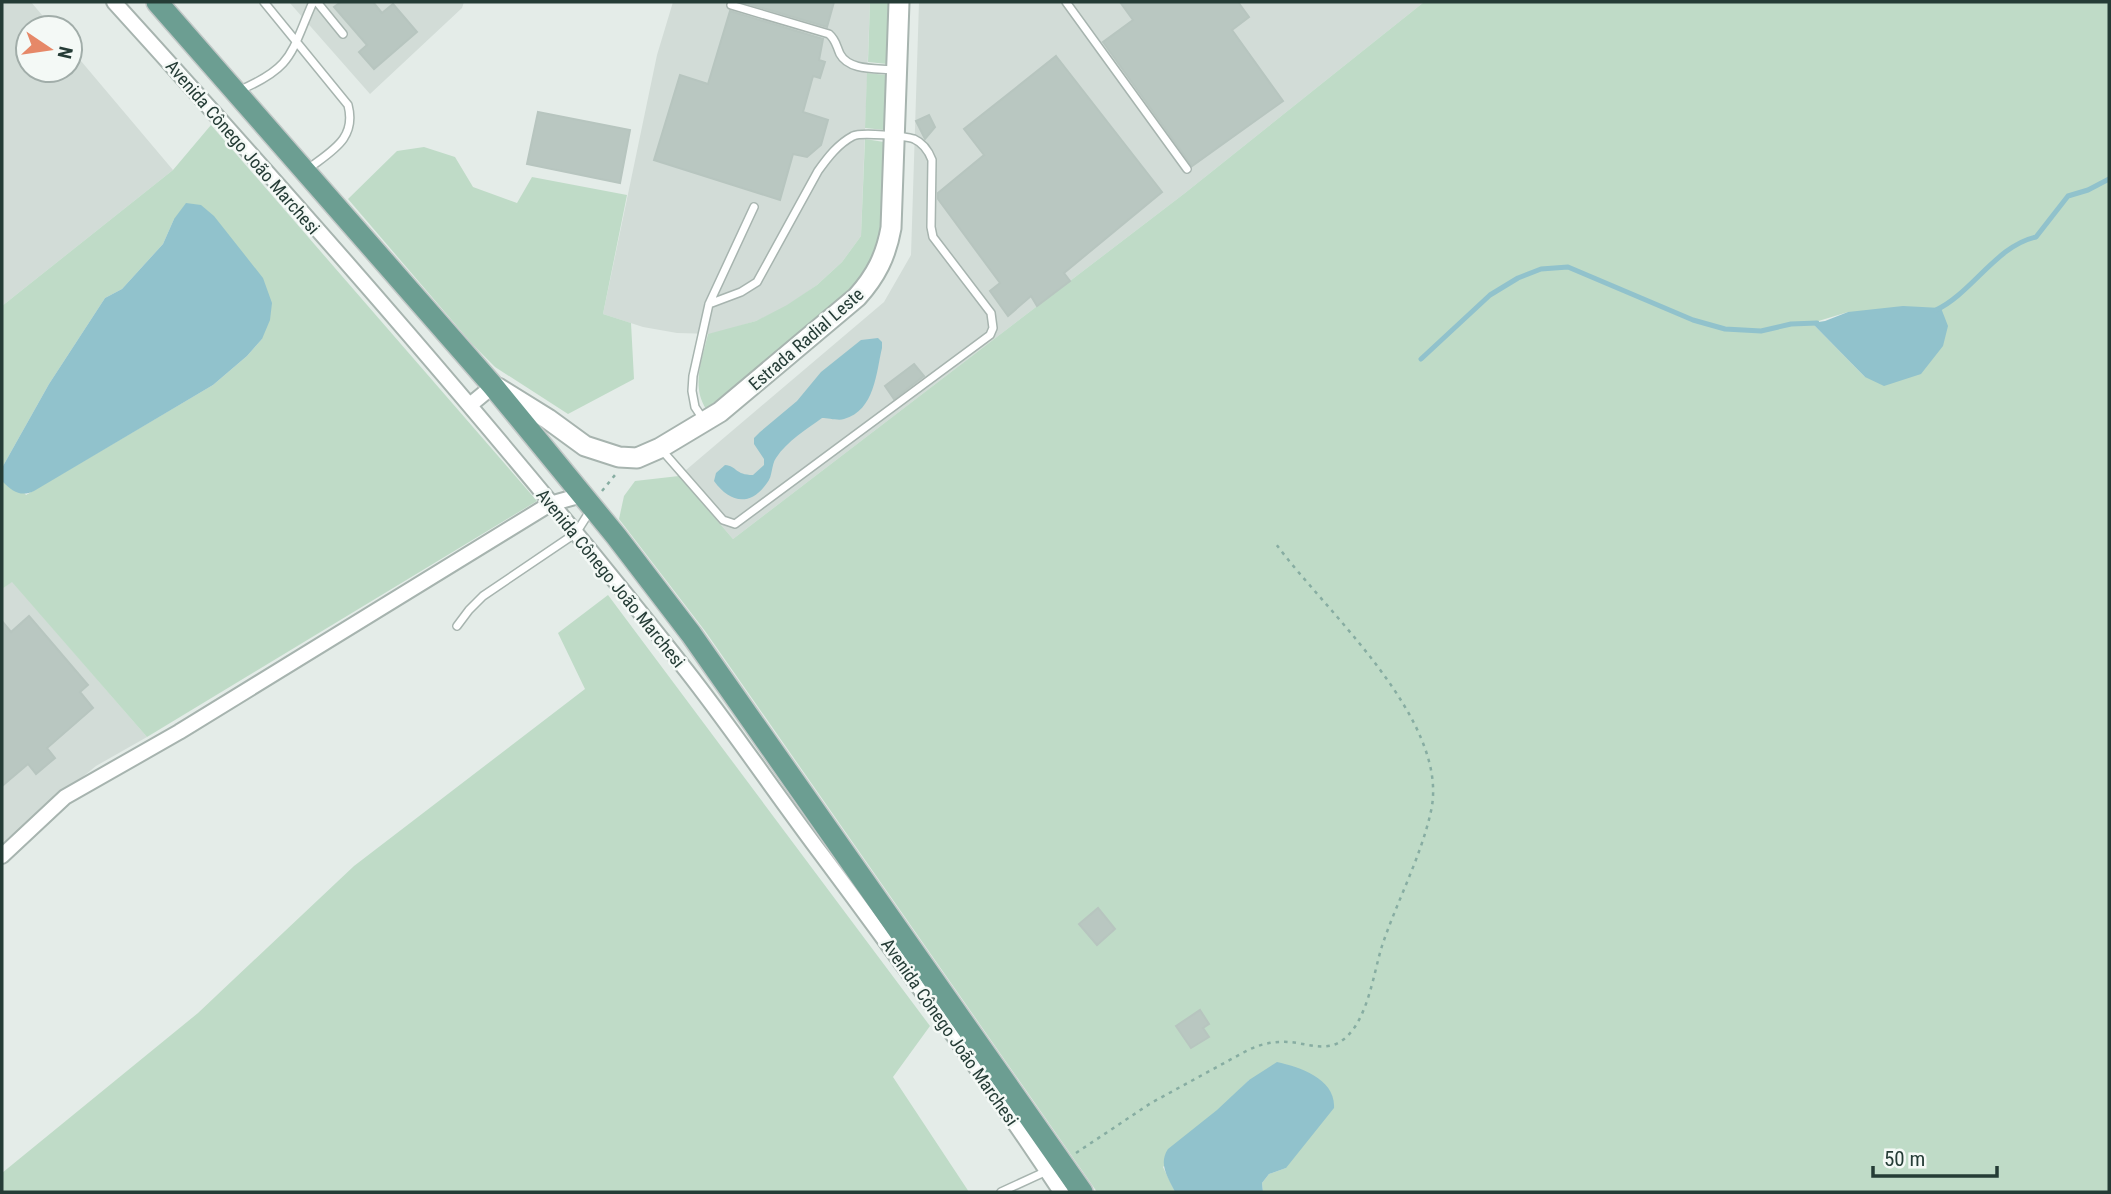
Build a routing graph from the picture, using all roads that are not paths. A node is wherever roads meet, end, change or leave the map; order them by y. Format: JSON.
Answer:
{"nodes":[{"id":1,"x":114,"y":2,"type":"edge"},
{"id":2,"x":157,"y":2,"type":"edge"},
{"id":3,"x":264,"y":2,"type":"edge"},
{"id":4,"x":315,"y":2,"type":"edge"},
{"id":5,"x":899,"y":2,"type":"edge"},
{"id":6,"x":1066,"y":2,"type":"edge"},
{"id":7,"x":731,"y":5,"type":"dead end"},
{"id":8,"x":343,"y":34,"type":"dead end"},
{"id":9,"x":297,"y":41,"type":"junction"},
{"id":10,"x":897,"y":71,"type":"junction"},
{"id":11,"x":237,"y":91,"type":"junction"},
{"id":12,"x":895,"y":137,"type":"junction"},
{"id":13,"x":1187,"y":169,"type":"dead end"},
{"id":14,"x":304,"y":171,"type":"junction"},
{"id":15,"x":754,"y":207,"type":"dead end"},
{"id":16,"x":709,"y":304,"type":"junction"},
{"id":17,"x":493,"y":386,"type":"junction"},
{"id":18,"x":470,"y":405,"type":"junction"},
{"id":19,"x":705,"y":421,"type":"junction"},
{"id":20,"x":660,"y":448,"type":"junction"},
{"id":21,"x":587,"y":501,"type":"junction"},
{"id":22,"x":550,"y":504,"type":"junction"},
{"id":23,"x":576,"y":533,"type":"junction"},
{"id":24,"x":457,"y":626,"type":"dead end"},
{"id":25,"x":2,"y":856,"type":"edge"},
{"id":26,"x":1054,"y":1167,"type":"junction"},
{"id":27,"x":1001,"y":1192,"type":"edge"},
{"id":28,"x":1061,"y":1192,"type":"edge"},
{"id":29,"x":1082,"y":1192,"type":"edge"}],
"edges":[{"from":1,"to":18,"type":"street","name":"Avenida Cônego João Marchesi"},
{"from":2,"to":11,"type":"main road"},
{"from":3,"to":9,"type":"lane"},
{"from":4,"to":8,"type":"lane"},
{"from":4,"to":9,"type":"lane"},
{"from":5,"to":10,"type":"street","name":"Estrada Radial Leste"},
{"from":6,"to":13,"type":"lane"},
{"from":7,"to":10,"type":"lane"},
{"from":9,"to":11,"type":"lane"},
{"from":9,"to":14,"type":"lane"},
{"from":10,"to":12,"type":"street","name":"Estrada Radial Leste"},
{"from":11,"to":14,"type":"main road"},
{"from":12,"to":16,"type":"lane"},
{"from":12,"to":19,"type":"street","name":"Estrada Radial Leste"},
{"from":12,"to":20,"type":"lane"},
{"from":14,"to":17,"type":"main road"},
{"from":15,"to":16,"type":"lane"},
{"from":16,"to":19,"type":"lane"},
{"from":17,"to":18,"type":"street"},
{"from":17,"to":20,"type":"street","name":"Estrada Radial Leste"},
{"from":17,"to":21,"type":"main road"},
{"from":18,"to":22,"type":"street","name":"Avenida Cônego João Marchesi"},
{"from":19,"to":20,"type":"street","name":"Estrada Radial Leste"},
{"from":21,"to":22,"type":"street"},
{"from":21,"to":23,"type":"lane"},
{"from":21,"to":26,"type":"main road"},
{"from":22,"to":23,"type":"street","name":"Avenida Cônego João Marchesi"},
{"from":22,"to":25,"type":"street"},
{"from":23,"to":24,"type":"lane"},
{"from":23,"to":26,"type":"street","name":"Avenida Cônego João Marchesi"},
{"from":26,"to":27,"type":"lane"},
{"from":26,"to":28,"type":"street","name":"Avenida Cônego João Marchesi"},
{"from":26,"to":29,"type":"main road"}]}
